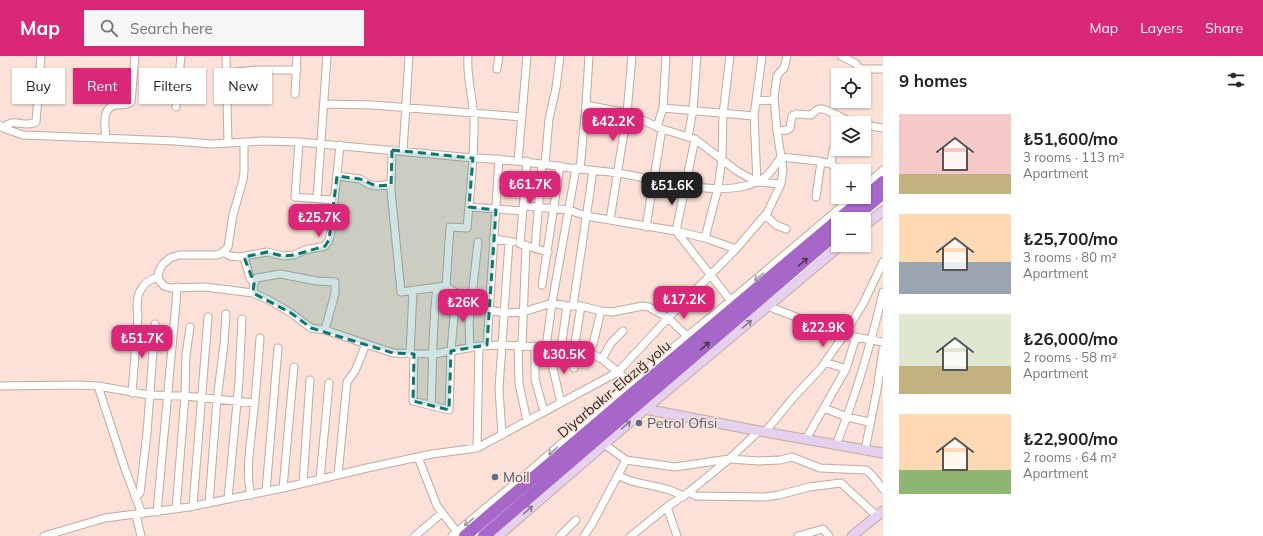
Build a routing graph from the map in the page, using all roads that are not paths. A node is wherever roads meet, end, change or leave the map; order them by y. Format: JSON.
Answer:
{"nodes":[{"id":1,"x":41,"y":56,"type":"edge"},
{"id":2,"x":136,"y":56,"type":"edge"},
{"id":3,"x":181,"y":56,"type":"edge"},
{"id":4,"x":226,"y":56,"type":"edge"},
{"id":5,"x":297,"y":56,"type":"edge"},
{"id":6,"x":327,"y":56,"type":"edge"},
{"id":7,"x":409,"y":56,"type":"edge"},
{"id":8,"x":468,"y":56,"type":"edge"},
{"id":9,"x":499,"y":56,"type":"edge"},
{"id":10,"x":527,"y":56,"type":"edge"},
{"id":11,"x":560,"y":56,"type":"edge"},
{"id":12,"x":589,"y":56,"type":"edge"},
{"id":13,"x":632,"y":56,"type":"edge"},
{"id":14,"x":666,"y":56,"type":"edge"},
{"id":15,"x":697,"y":56,"type":"edge"},
{"id":16,"x":730,"y":56,"type":"edge"},
{"id":17,"x":762,"y":56,"type":"edge"},
{"id":18,"x":787,"y":56,"type":"edge"},
{"id":19,"x":842,"y":56,"type":"edge"},
{"id":20,"x":855,"y":60,"type":"edge"},
{"id":21,"x":226,"y":68,"type":"edge"},
{"id":22,"x":497,"y":69,"type":"dead end"},
{"id":23,"x":883,"y":69,"type":"edge"},
{"id":24,"x":272,"y":70,"type":"edge"},
{"id":25,"x":297,"y":70,"type":"junction"},
{"id":26,"x":296,"y":94,"type":"dead end"},
{"id":27,"x":774,"y":100,"type":"junction"},
{"id":28,"x":756,"y":101,"type":"junction"},
{"id":29,"x":227,"y":104,"type":"edge"},
{"id":30,"x":324,"y":104,"type":"junction"},
{"id":31,"x":586,"y":105,"type":"junction"},
{"id":32,"x":176,"y":107,"type":"dead end"},
{"id":33,"x":663,"y":108,"type":"junction"},
{"id":34,"x":406,"y":109,"type":"junction"},
{"id":35,"x":693,"y":110,"type":"junction"},
{"id":36,"x":474,"y":113,"type":"junction"},
{"id":37,"x":627,"y":113,"type":"junction"},
{"id":38,"x":723,"y":114,"type":"junction"},
{"id":39,"x":754,"y":116,"type":"junction"},
{"id":40,"x":837,"y":116,"type":"edge"},
{"id":41,"x":522,"y":117,"type":"junction"},
{"id":42,"x":1,"y":126,"type":"edge"},
{"id":43,"x":871,"y":126,"type":"edge"},
{"id":44,"x":660,"y":128,"type":"junction"},
{"id":45,"x":883,"y":128,"type":"edge"},
{"id":46,"x":776,"y":131,"type":"junction"},
{"id":47,"x":106,"y":138,"type":"junction"},
{"id":48,"x":692,"y":138,"type":"junction"},
{"id":49,"x":244,"y":142,"type":"junction"},
{"id":50,"x":299,"y":142,"type":"junction"},
{"id":51,"x":228,"y":143,"type":"junction"},
{"id":52,"x":322,"y":143,"type":"junction"},
{"id":53,"x":340,"y":145,"type":"junction"},
{"id":54,"x":392,"y":150,"type":"junction"},
{"id":55,"x":403,"y":151,"type":"junction"},
{"id":56,"x":832,"y":156,"type":"edge"},
{"id":57,"x":781,"y":157,"type":"junction"},
{"id":58,"x":473,"y":158,"type":"junction"},
{"id":59,"x":499,"y":159,"type":"junction"},
{"id":60,"x":722,"y":159,"type":"junction"},
{"id":61,"x":518,"y":160,"type":"junction"},
{"id":62,"x":527,"y":162,"type":"junction"},
{"id":63,"x":821,"y":162,"type":"junction"},
{"id":64,"x":544,"y":164,"type":"junction"},
{"id":65,"x":831,"y":164,"type":"joint"},
{"id":66,"x":560,"y":166,"type":"junction"},
{"id":67,"x":578,"y":169,"type":"junction"},
{"id":68,"x":883,"y":170,"type":"edge"},
{"id":69,"x":593,"y":171,"type":"junction"},
{"id":70,"x":617,"y":173,"type":"junction"},
{"id":71,"x":337,"y":176,"type":"junction"},
{"id":72,"x":654,"y":180,"type":"junction"},
{"id":73,"x":871,"y":181,"type":"edge"},
{"id":74,"x":757,"y":182,"type":"junction"},
{"id":75,"x":883,"y":182,"type":"edge"},
{"id":76,"x":391,"y":184,"type":"junction"},
{"id":77,"x":781,"y":184,"type":"junction"},
{"id":78,"x":686,"y":185,"type":"junction"},
{"id":79,"x":718,"y":188,"type":"junction"},
{"id":80,"x":883,"y":194,"type":"edge"},
{"id":81,"x":816,"y":197,"type":"dead end"},
{"id":82,"x":317,"y":198,"type":"junction"},
{"id":83,"x":334,"y":200,"type":"junction"},
{"id":84,"x":845,"y":204,"type":"edge"},
{"id":85,"x":539,"y":206,"type":"junction"},
{"id":86,"x":469,"y":207,"type":"junction"},
{"id":87,"x":523,"y":208,"type":"junction"},
{"id":88,"x":553,"y":208,"type":"junction"},
{"id":89,"x":496,"y":210,"type":"junction"},
{"id":90,"x":569,"y":210,"type":"junction"},
{"id":91,"x":883,"y":210,"type":"edge"},
{"id":92,"x":847,"y":212,"type":"edge"},
{"id":93,"x":861,"y":212,"type":"edge"},
{"id":94,"x":765,"y":215,"type":"junction"},
{"id":95,"x":586,"y":216,"type":"junction"},
{"id":96,"x":610,"y":220,"type":"junction"},
{"id":97,"x":871,"y":220,"type":"edge"},
{"id":98,"x":831,"y":225,"type":"edge"},
{"id":99,"x":646,"y":227,"type":"junction"},
{"id":100,"x":786,"y":229,"type":"dead end"},
{"id":101,"x":676,"y":231,"type":"junction"},
{"id":102,"x":704,"y":238,"type":"junction"},
{"id":103,"x":831,"y":238,"type":"edge"},
{"id":104,"x":494,"y":239,"type":"junction"},
{"id":105,"x":509,"y":241,"type":"junction"},
{"id":106,"x":478,"y":242,"type":"dead end"},
{"id":107,"x":523,"y":245,"type":"junction"},
{"id":108,"x":535,"y":248,"type":"junction"},
{"id":109,"x":736,"y":249,"type":"junction"},
{"id":110,"x":223,"y":252,"type":"junction"},
{"id":111,"x":548,"y":252,"type":"junction"},
{"id":112,"x":833,"y":252,"type":"edge"},
{"id":113,"x":244,"y":257,"type":"junction"},
{"id":114,"x":883,"y":263,"type":"edge"},
{"id":115,"x":710,"y":274,"type":"junction"},
{"id":116,"x":158,"y":277,"type":"junction"},
{"id":117,"x":254,"y":283,"type":"junction"},
{"id":118,"x":446,"y":286,"type":"junction"},
{"id":119,"x":542,"y":286,"type":"dead end"},
{"id":120,"x":177,"y":287,"type":"junction"},
{"id":121,"x":437,"y":287,"type":"junction"},
{"id":122,"x":413,"y":290,"type":"junction"},
{"id":123,"x":883,"y":292,"type":"edge"},
{"id":124,"x":252,"y":293,"type":"junction"},
{"id":125,"x":456,"y":293,"type":"junction"},
{"id":126,"x":472,"y":298,"type":"junction"},
{"id":127,"x":866,"y":299,"type":"junction"},
{"id":128,"x":731,"y":300,"type":"junction"},
{"id":129,"x":882,"y":302,"type":"edge"},
{"id":130,"x":552,"y":303,"type":"junction"},
{"id":131,"x":570,"y":306,"type":"junction"},
{"id":132,"x":581,"y":306,"type":"junction"},
{"id":133,"x":767,"y":306,"type":"junction"},
{"id":134,"x":490,"y":310,"type":"junction"},
{"id":135,"x":601,"y":311,"type":"junction"},
{"id":136,"x":523,"y":312,"type":"junction"},
{"id":137,"x":505,"y":313,"type":"junction"},
{"id":138,"x":226,"y":314,"type":"dead end"},
{"id":139,"x":208,"y":317,"type":"dead end"},
{"id":140,"x":668,"y":318,"type":"junction"},
{"id":141,"x":242,"y":319,"type":"dead end"},
{"id":142,"x":155,"y":324,"type":"dead end"},
{"id":143,"x":190,"y":328,"type":"dead end"},
{"id":144,"x":325,"y":330,"type":"junction"},
{"id":145,"x":623,"y":331,"type":"dead end"},
{"id":146,"x":844,"y":335,"type":"junction"},
{"id":147,"x":687,"y":336,"type":"junction"},
{"id":148,"x":856,"y":337,"type":"junction"},
{"id":149,"x":260,"y":338,"type":"dead end"},
{"id":150,"x":871,"y":340,"type":"junction"},
{"id":151,"x":883,"y":342,"type":"edge"},
{"id":152,"x":366,"y":344,"type":"junction"},
{"id":153,"x":502,"y":345,"type":"junction"},
{"id":154,"x":483,"y":346,"type":"junction"},
{"id":155,"x":520,"y":346,"type":"junction"},
{"id":156,"x":536,"y":346,"type":"junction"},
{"id":157,"x":546,"y":347,"type":"junction"},
{"id":158,"x":278,"y":348,"type":"dead end"},
{"id":159,"x":470,"y":348,"type":"junction"},
{"id":160,"x":558,"y":348,"type":"junction"},
{"id":161,"x":574,"y":349,"type":"junction"},
{"id":162,"x":883,"y":349,"type":"edge"},
{"id":163,"x":451,"y":351,"type":"junction"},
{"id":164,"x":588,"y":352,"type":"junction"},
{"id":165,"x":412,"y":354,"type":"junction"},
{"id":166,"x":434,"y":354,"type":"junction"},
{"id":167,"x":602,"y":359,"type":"junction"},
{"id":168,"x":825,"y":362,"type":"junction"},
{"id":169,"x":294,"y":367,"type":"dead end"},
{"id":170,"x":574,"y":368,"type":"dead end"},
{"id":171,"x":846,"y":368,"type":"junction"},
{"id":172,"x":618,"y":372,"type":"junction"},
{"id":173,"x":310,"y":380,"type":"dead end"},
{"id":174,"x":329,"y":383,"type":"dead end"},
{"id":175,"x":0,"y":386,"type":"edge"},
{"id":176,"x":98,"y":386,"type":"junction"},
{"id":177,"x":132,"y":393,"type":"junction"},
{"id":178,"x":149,"y":395,"type":"junction"},
{"id":179,"x":167,"y":396,"type":"junction"},
{"id":180,"x":185,"y":396,"type":"junction"},
{"id":181,"x":202,"y":398,"type":"junction"},
{"id":182,"x":636,"y":398,"type":"junction"},
{"id":183,"x":217,"y":400,"type":"junction"},
{"id":184,"x":236,"y":401,"type":"junction"},
{"id":185,"x":255,"y":403,"type":"junction"},
{"id":186,"x":561,"y":403,"type":"junction"},
{"id":187,"x":431,"y":406,"type":"junction"},
{"id":188,"x":824,"y":408,"type":"junction"},
{"id":189,"x":544,"y":412,"type":"junction"},
{"id":190,"x":847,"y":417,"type":"junction"},
{"id":191,"x":527,"y":421,"type":"junction"},
{"id":192,"x":870,"y":422,"type":"junction"},
{"id":193,"x":762,"y":432,"type":"junction"},
{"id":194,"x":502,"y":435,"type":"junction"},
{"id":195,"x":806,"y":440,"type":"junction"},
{"id":196,"x":604,"y":444,"type":"junction"},
{"id":197,"x":836,"y":445,"type":"junction"},
{"id":198,"x":477,"y":448,"type":"junction"},
{"id":199,"x":865,"y":450,"type":"junction"},
{"id":200,"x":883,"y":453,"type":"edge"},
{"id":201,"x":418,"y":457,"type":"junction"},
{"id":202,"x":729,"y":459,"type":"junction"},
{"id":203,"x":626,"y":460,"type":"junction"},
{"id":204,"x":338,"y":475,"type":"junction"},
{"id":205,"x":618,"y":475,"type":"junction"},
{"id":206,"x":320,"y":479,"type":"junction"},
{"id":207,"x":303,"y":483,"type":"junction"},
{"id":208,"x":283,"y":488,"type":"junction"},
{"id":209,"x":883,"y":489,"type":"edge"},
{"id":210,"x":266,"y":491,"type":"junction"},
{"id":211,"x":251,"y":495,"type":"junction"},
{"id":212,"x":686,"y":495,"type":"junction"},
{"id":213,"x":135,"y":497,"type":"junction"},
{"id":214,"x":228,"y":499,"type":"junction"},
{"id":215,"x":209,"y":503,"type":"junction"},
{"id":216,"x":193,"y":506,"type":"junction"},
{"id":217,"x":667,"y":507,"type":"junction"},
{"id":218,"x":176,"y":509,"type":"junction"},
{"id":219,"x":157,"y":512,"type":"junction"},
{"id":220,"x":442,"y":513,"type":"junction"},
{"id":221,"x":880,"y":513,"type":"edge"},
{"id":222,"x":139,"y":515,"type":"junction"},
{"id":223,"x":576,"y":520,"type":"dead end"},
{"id":224,"x":458,"y":535,"type":"edge"},
{"id":225,"x":44,"y":536,"type":"edge"},
{"id":226,"x":141,"y":536,"type":"edge"},
{"id":227,"x":415,"y":536,"type":"edge"},
{"id":228,"x":484,"y":536,"type":"edge"},
{"id":229,"x":498,"y":536,"type":"edge"},
{"id":230,"x":560,"y":536,"type":"edge"},
{"id":231,"x":584,"y":536,"type":"edge"},
{"id":232,"x":631,"y":536,"type":"edge"},
{"id":233,"x":677,"y":536,"type":"edge"},
{"id":234,"x":798,"y":536,"type":"edge"},
{"id":235,"x":829,"y":536,"type":"edge"},
{"id":236,"x":852,"y":536,"type":"edge"}],
"edges":[{"from":1,"to":42,"type":"street"},
{"from":2,"to":47,"type":"street"},
{"from":3,"to":32,"type":"street"},
{"from":4,"to":21,"type":"street"},
{"from":5,"to":25,"type":"street"},
{"from":6,"to":30,"type":"street"},
{"from":7,"to":34,"type":"street"},
{"from":8,"to":36,"type":"street"},
{"from":9,"to":22,"type":"street"},
{"from":10,"to":41,"type":"street"},
{"from":11,"to":64,"type":"street"},
{"from":12,"to":31,"type":"street"},
{"from":13,"to":37,"type":"street"},
{"from":14,"to":33,"type":"street"},
{"from":15,"to":35,"type":"street"},
{"from":16,"to":38,"type":"street"},
{"from":17,"to":28,"type":"street"},
{"from":18,"to":27,"type":"street"},
{"from":19,"to":20,"type":"street"},
{"from":20,"to":23,"type":"street"},
{"from":24,"to":25,"type":"street"},
{"from":25,"to":26,"type":"street"},
{"from":27,"to":28,"type":"street"},
{"from":27,"to":46,"type":"street"},
{"from":28,"to":39,"type":"street"},
{"from":29,"to":51,"type":"street"},
{"from":30,"to":34,"type":"street"},
{"from":30,"to":52,"type":"street"},
{"from":31,"to":37,"type":"street"},
{"from":31,"to":67,"type":"street"},
{"from":33,"to":35,"type":"street"},
{"from":33,"to":44,"type":"street"},
{"from":34,"to":36,"type":"street"},
{"from":34,"to":55,"type":"street"},
{"from":35,"to":38,"type":"street"},
{"from":35,"to":48,"type":"street"},
{"from":36,"to":41,"type":"street"},
{"from":36,"to":58,"type":"street"},
{"from":37,"to":44,"type":"street"},
{"from":37,"to":70,"type":"street"},
{"from":38,"to":39,"type":"street"},
{"from":38,"to":60,"type":"street"},
{"from":39,"to":74,"type":"street"},
{"from":40,"to":46,"type":"street"},
{"from":41,"to":61,"type":"street"},
{"from":42,"to":47,"type":"street"},
{"from":43,"to":45,"type":"street"},
{"from":44,"to":48,"type":"street"},
{"from":44,"to":72,"type":"street"},
{"from":46,"to":57,"type":"street"},
{"from":47,"to":51,"type":"street"},
{"from":48,"to":60,"type":"street"},
{"from":48,"to":78,"type":"street"},
{"from":49,"to":50,"type":"street"},
{"from":49,"to":51,"type":"street"},
{"from":49,"to":110,"type":"street"},
{"from":50,"to":52,"type":"street"},
{"from":50,"to":82,"type":"street"},
{"from":52,"to":53,"type":"street"},
{"from":52,"to":82,"type":"street"},
{"from":53,"to":54,"type":"street"},
{"from":53,"to":71,"type":"street"},
{"from":54,"to":55,"type":"street"},
{"from":54,"to":76,"type":"street"},
{"from":55,"to":58,"type":"street"},
{"from":56,"to":65,"type":"street"},
{"from":57,"to":63,"type":"street"},
{"from":57,"to":74,"type":"street"},
{"from":57,"to":77,"type":"street"},
{"from":58,"to":59,"type":"street"},
{"from":58,"to":86,"type":"street"},
{"from":59,"to":61,"type":"street"},
{"from":59,"to":89,"type":"street"},
{"from":60,"to":74,"type":"street"},
{"from":60,"to":79,"type":"street"},
{"from":61,"to":62,"type":"street"},
{"from":62,"to":64,"type":"street"},
{"from":62,"to":87,"type":"street"},
{"from":63,"to":65,"type":"street"},
{"from":63,"to":81,"type":"street"},
{"from":64,"to":66,"type":"street"},
{"from":64,"to":85,"type":"street"},
{"from":66,"to":67,"type":"street"},
{"from":66,"to":88,"type":"street"},
{"from":67,"to":69,"type":"street"},
{"from":67,"to":90,"type":"street"},
{"from":68,"to":73,"type":"street"},
{"from":69,"to":70,"type":"street"},
{"from":69,"to":95,"type":"street"},
{"from":70,"to":72,"type":"street"},
{"from":70,"to":96,"type":"street"},
{"from":71,"to":76,"type":"street"},
{"from":71,"to":83,"type":"street"},
{"from":72,"to":78,"type":"street"},
{"from":72,"to":99,"type":"street"},
{"from":74,"to":77,"type":"street"},
{"from":74,"to":79,"type":"street"},
{"from":75,"to":92,"type":"highway","name":"Diyarbakır-Elazığ yolu"},
{"from":76,"to":122,"type":"street"},
{"from":77,"to":94,"type":"street"},
{"from":78,"to":79,"type":"street"},
{"from":78,"to":101,"type":"street"},
{"from":79,"to":102,"type":"street"},
{"from":80,"to":93,"type":"highway"},
{"from":82,"to":83,"type":"street"},
{"from":83,"to":113,"type":"street"},
{"from":84,"to":128,"type":"street","one_way":true},
{"from":85,"to":87,"type":"street"},
{"from":85,"to":88,"type":"street"},
{"from":85,"to":108,"type":"street"},
{"from":86,"to":89,"type":"street"},
{"from":86,"to":118,"type":"street"},
{"from":87,"to":89,"type":"street"},
{"from":87,"to":107,"type":"street"},
{"from":88,"to":90,"type":"street"},
{"from":88,"to":111,"type":"street"},
{"from":89,"to":104,"type":"street"},
{"from":90,"to":95,"type":"street"},
{"from":90,"to":130,"type":"street"},
{"from":91,"to":97,"type":"street"},
{"from":94,"to":100,"type":"street"},
{"from":94,"to":109,"type":"street"},
{"from":95,"to":96,"type":"street"},
{"from":95,"to":131,"type":"street"},
{"from":96,"to":99,"type":"street"},
{"from":98,"to":182,"type":"highway","name":"Diyarbakır-Elazığ yolu"},
{"from":99,"to":101,"type":"street"},
{"from":101,"to":102,"type":"street"},
{"from":101,"to":115,"type":"street"},
{"from":102,"to":109,"type":"street"},
{"from":182,"to":103,"type":"highway","name":"Diyarbakır-Elazığ yolu","one_way":true},
{"from":104,"to":105,"type":"street"},
{"from":104,"to":134,"type":"street"},
{"from":105,"to":107,"type":"street"},
{"from":105,"to":137,"type":"street"},
{"from":106,"to":126,"type":"street"},
{"from":107,"to":108,"type":"street"},
{"from":107,"to":136,"type":"street"},
{"from":108,"to":111,"type":"street"},
{"from":109,"to":115,"type":"street"},
{"from":110,"to":113,"type":"street"},
{"from":110,"to":116,"type":"street"},
{"from":111,"to":119,"type":"street"},
{"from":112,"to":133,"type":"street"},
{"from":113,"to":117,"type":"street"},
{"from":114,"to":127,"type":"street"},
{"from":115,"to":128,"type":"street"},
{"from":115,"to":140,"type":"street"},
{"from":116,"to":120,"type":"street"},
{"from":116,"to":177,"type":"street"},
{"from":117,"to":124,"type":"street"},
{"from":117,"to":144,"type":"street"},
{"from":118,"to":121,"type":"street"},
{"from":118,"to":125,"type":"street"},
{"from":120,"to":124,"type":"street"},
{"from":120,"to":179,"type":"street"},
{"from":121,"to":122,"type":"street"},
{"from":121,"to":166,"type":"street"},
{"from":122,"to":165,"type":"street"},
{"from":123,"to":129,"type":"street"},
{"from":124,"to":144,"type":"street"},
{"from":125,"to":126,"type":"street"},
{"from":125,"to":163,"type":"street"},
{"from":126,"to":134,"type":"street"},
{"from":126,"to":159,"type":"street"},
{"from":127,"to":129,"type":"street"},
{"from":127,"to":146,"type":"street"},
{"from":128,"to":147,"type":"street"},
{"from":129,"to":150,"type":"street"},
{"from":130,"to":131,"type":"street"},
{"from":130,"to":136,"type":"street"},
{"from":130,"to":157,"type":"street"},
{"from":131,"to":132,"type":"street"},
{"from":131,"to":160,"type":"street"},
{"from":132,"to":135,"type":"street"},
{"from":132,"to":161,"type":"street"},
{"from":133,"to":146,"type":"street"},
{"from":182,"to":133,"type":"street","one_way":true},
{"from":134,"to":137,"type":"street"},
{"from":134,"to":154,"type":"street"},
{"from":135,"to":140,"type":"street"},
{"from":135,"to":164,"type":"street"},
{"from":136,"to":137,"type":"street"},
{"from":136,"to":155,"type":"street"},
{"from":137,"to":153,"type":"street"},
{"from":138,"to":183,"type":"street"},
{"from":139,"to":181,"type":"street"},
{"from":140,"to":147,"type":"street"},
{"from":140,"to":172,"type":"street"},
{"from":141,"to":184,"type":"street"},
{"from":142,"to":178,"type":"street"},
{"from":143,"to":180,"type":"street"},
{"from":144,"to":152,"type":"street"},
{"from":145,"to":167,"type":"street"},
{"from":146,"to":148,"type":"street"},
{"from":146,"to":168,"type":"street"},
{"from":147,"to":182,"type":"street"},
{"from":148,"to":150,"type":"street"},
{"from":148,"to":171,"type":"street"},
{"from":149,"to":185,"type":"street"},
{"from":150,"to":151,"type":"street"},
{"from":150,"to":190,"type":"street"},
{"from":152,"to":165,"type":"street"},
{"from":152,"to":204,"type":"street"},
{"from":153,"to":154,"type":"street"},
{"from":153,"to":155,"type":"street"},
{"from":153,"to":194,"type":"street"},
{"from":154,"to":159,"type":"street"},
{"from":154,"to":198,"type":"street"},
{"from":155,"to":156,"type":"street"},
{"from":155,"to":191,"type":"street"},
{"from":156,"to":157,"type":"street"},
{"from":156,"to":189,"type":"street"},
{"from":157,"to":160,"type":"street"},
{"from":158,"to":210,"type":"street"},
{"from":159,"to":163,"type":"street"},
{"from":160,"to":161,"type":"street"},
{"from":160,"to":186,"type":"street"},
{"from":161,"to":164,"type":"street"},
{"from":161,"to":170,"type":"street"},
{"from":162,"to":192,"type":"street"},
{"from":163,"to":166,"type":"street"},
{"from":163,"to":187,"type":"street"},
{"from":164,"to":167,"type":"street"},
{"from":165,"to":166,"type":"street"},
{"from":165,"to":187,"type":"street"},
{"from":166,"to":187,"type":"street"},
{"from":167,"to":172,"type":"street"},
{"from":168,"to":171,"type":"street"},
{"from":168,"to":193,"type":"street"},
{"from":169,"to":208,"type":"street"},
{"from":171,"to":188,"type":"street"},
{"from":172,"to":182,"type":"street"},
{"from":172,"to":186,"type":"street"},
{"from":173,"to":207,"type":"street"},
{"from":174,"to":206,"type":"street"},
{"from":175,"to":176,"type":"street"},
{"from":176,"to":177,"type":"street"},
{"from":176,"to":213,"type":"street"},
{"from":177,"to":178,"type":"street"},
{"from":178,"to":179,"type":"street"},
{"from":178,"to":213,"type":"street"},
{"from":179,"to":180,"type":"street"},
{"from":179,"to":219,"type":"street"},
{"from":180,"to":181,"type":"street"},
{"from":180,"to":218,"type":"street"},
{"from":181,"to":183,"type":"street"},
{"from":181,"to":216,"type":"street"},
{"from":182,"to":193,"type":"street"},
{"from":196,"to":182,"type":"street","one_way":true},
{"from":182,"to":224,"type":"highway","name":"Diyarbakır-Elazığ yolu","one_way":true},
{"from":182,"to":228,"type":"highway","name":"Diyarbakır-Elazığ yolu"},
{"from":183,"to":184,"type":"street"},
{"from":183,"to":215,"type":"street"},
{"from":184,"to":185,"type":"street"},
{"from":184,"to":214,"type":"street"},
{"from":185,"to":211,"type":"street"},
{"from":186,"to":189,"type":"street"},
{"from":188,"to":190,"type":"street"},
{"from":188,"to":195,"type":"street"},
{"from":189,"to":191,"type":"street"},
{"from":190,"to":192,"type":"street"},
{"from":190,"to":197,"type":"street"},
{"from":191,"to":194,"type":"street"},
{"from":192,"to":199,"type":"street"},
{"from":193,"to":195,"type":"street"},
{"from":193,"to":202,"type":"street"},
{"from":194,"to":198,"type":"street"},
{"from":195,"to":197,"type":"street"},
{"from":196,"to":203,"type":"street"},
{"from":229,"to":196,"type":"street","one_way":true},
{"from":197,"to":199,"type":"street"},
{"from":198,"to":201,"type":"street"},
{"from":199,"to":200,"type":"street"},
{"from":201,"to":204,"type":"street"},
{"from":201,"to":220,"type":"street"},
{"from":202,"to":203,"type":"street"},
{"from":202,"to":209,"type":"street"},
{"from":202,"to":212,"type":"street"},
{"from":203,"to":205,"type":"street"},
{"from":204,"to":206,"type":"street"},
{"from":205,"to":212,"type":"street"},
{"from":205,"to":231,"type":"street"},
{"from":206,"to":207,"type":"street"},
{"from":207,"to":208,"type":"street"},
{"from":208,"to":210,"type":"street"},
{"from":210,"to":211,"type":"street"},
{"from":211,"to":214,"type":"street"},
{"from":212,"to":217,"type":"street"},
{"from":212,"to":221,"type":"street"},
{"from":213,"to":222,"type":"street"},
{"from":214,"to":215,"type":"street"},
{"from":215,"to":216,"type":"street"},
{"from":216,"to":218,"type":"street"},
{"from":217,"to":232,"type":"street"},
{"from":217,"to":233,"type":"street"},
{"from":218,"to":219,"type":"street"},
{"from":219,"to":222,"type":"street"},
{"from":220,"to":224,"type":"street"},
{"from":220,"to":227,"type":"street"},
{"from":221,"to":236,"type":"street"},
{"from":222,"to":225,"type":"street"},
{"from":222,"to":226,"type":"street"},
{"from":223,"to":230,"type":"street"},
{"from":234,"to":235,"type":"street"}]}
